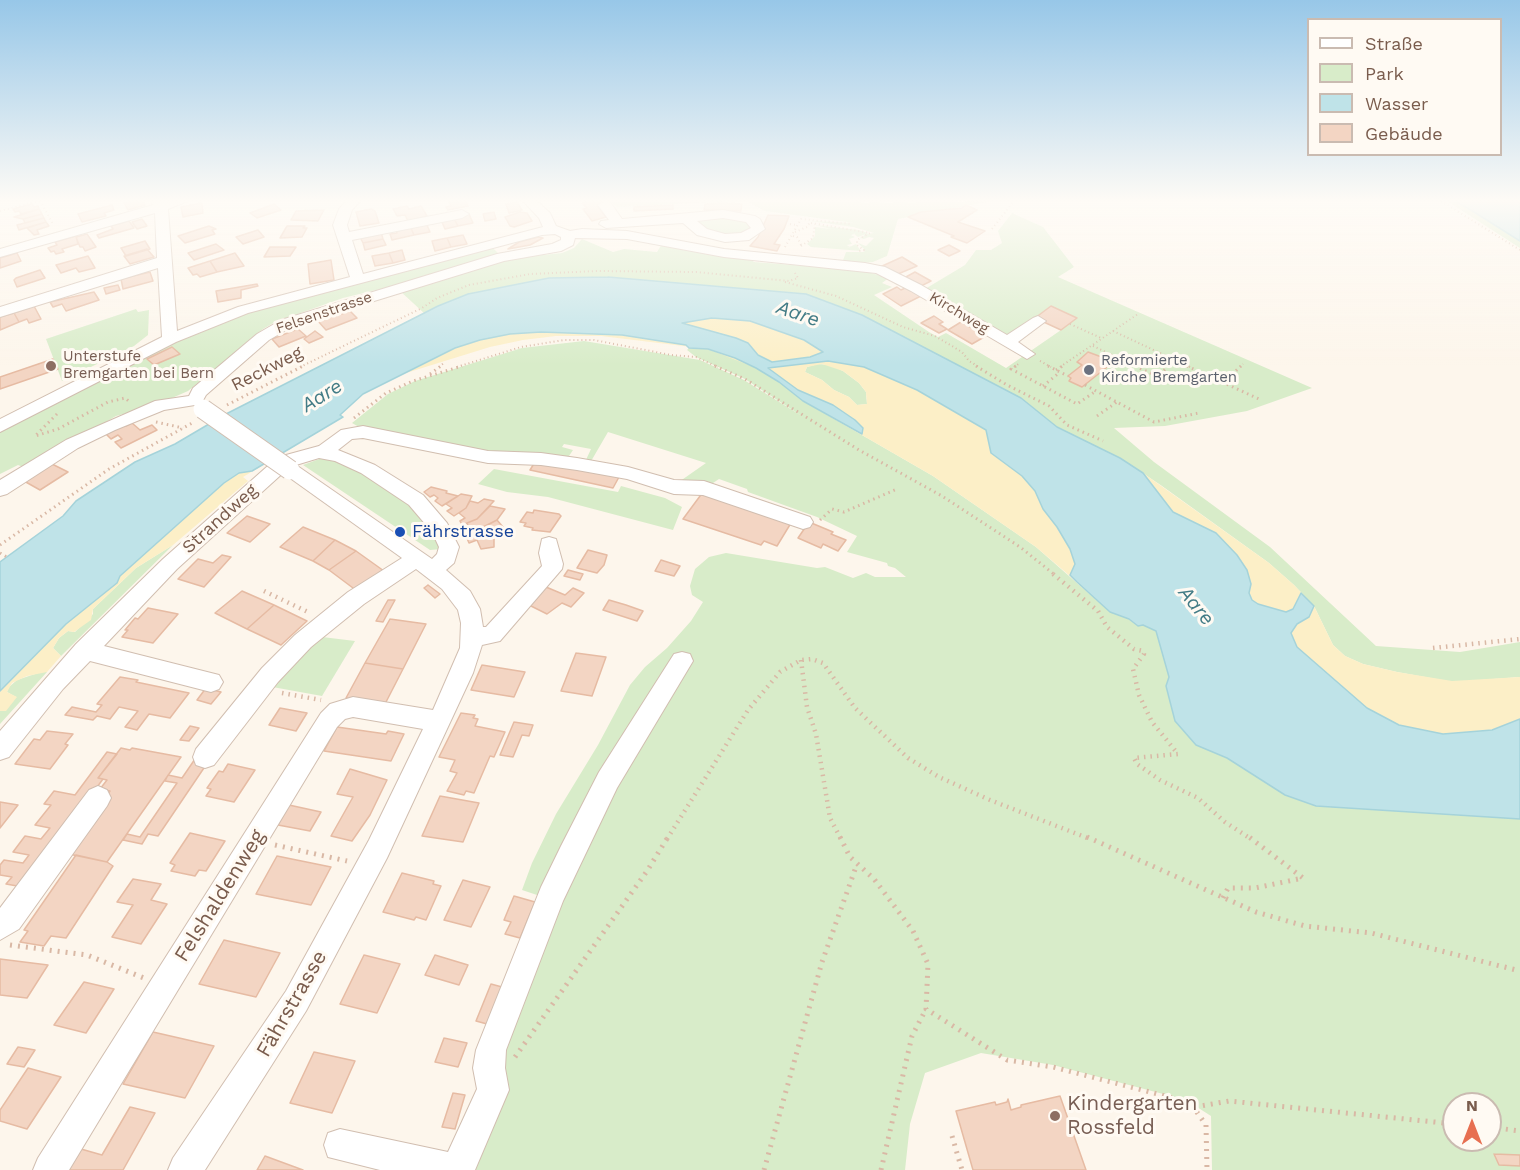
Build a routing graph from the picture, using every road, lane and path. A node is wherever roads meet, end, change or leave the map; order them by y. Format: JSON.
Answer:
{"nodes":[{"id":1,"x":164,"y":256,"type":"edge"},
{"id":2,"x":350,"y":256,"type":"edge"},
{"id":3,"x":461,"y":256,"type":"edge"},
{"id":4,"x":510,"y":256,"type":"edge"},
{"id":5,"x":741,"y":256,"type":"edge"},
{"id":6,"x":164,"y":261,"type":"junction"},
{"id":7,"x":789,"y":272,"type":"dead end"},
{"id":8,"x":358,"y":280,"type":"junction"},
{"id":9,"x":781,"y":281,"type":"junction"},
{"id":10,"x":0,"y":312,"type":"edge"},
{"id":11,"x":1138,"y":314,"type":"dead end"},
{"id":12,"x":1038,"y":321,"type":"dead end"},
{"id":13,"x":392,"y":322,"type":"junction"},
{"id":14,"x":1070,"y":324,"type":"dead end"},
{"id":15,"x":397,"y":328,"type":"dead end"},
{"id":16,"x":1113,"y":331,"type":"junction"},
{"id":17,"x":1102,"y":338,"type":"junction"},
{"id":18,"x":170,"y":339,"type":"junction"},
{"id":19,"x":1008,"y":342,"type":"junction"},
{"id":20,"x":1092,"y":345,"type":"junction"},
{"id":21,"x":1029,"y":355,"type":"junction"},
{"id":22,"x":1176,"y":360,"type":"junction"},
{"id":23,"x":445,"y":362,"type":"dead end"},
{"id":24,"x":1243,"y":364,"type":"dead end"},
{"id":25,"x":1056,"y":370,"type":"junction"},
{"id":26,"x":1060,"y":372,"type":"junction"},
{"id":27,"x":427,"y":376,"type":"junction"},
{"id":28,"x":1068,"y":376,"type":"dead end"},
{"id":29,"x":1224,"y":382,"type":"junction"},
{"id":30,"x":1085,"y":385,"type":"dead end"},
{"id":31,"x":1043,"y":386,"type":"junction"},
{"id":32,"x":1096,"y":391,"type":"junction"},
{"id":33,"x":126,"y":399,"type":"dead end"},
{"id":34,"x":1259,"y":399,"type":"dead end"},
{"id":35,"x":1117,"y":402,"type":"junction"},
{"id":36,"x":226,"y":406,"type":"dead end"},
{"id":37,"x":199,"y":409,"type":"junction"},
{"id":38,"x":1199,"y":413,"type":"dead end"},
{"id":39,"x":1097,"y":416,"type":"dead end"},
{"id":40,"x":54,"y":417,"type":"dead end"},
{"id":41,"x":350,"y":421,"type":"dead end"},
{"id":42,"x":0,"y":426,"type":"edge"},
{"id":43,"x":1103,"y":441,"type":"dead end"},
{"id":44,"x":323,"y":452,"type":"junction"},
{"id":45,"x":0,"y":489,"type":"edge"},
{"id":46,"x":897,"y":489,"type":"dead end"},
{"id":47,"x":803,"y":522,"type":"joint"},
{"id":48,"x":549,"y":544,"type":"dead end"},
{"id":49,"x":0,"y":545,"type":"edge"},
{"id":50,"x":0,"y":553,"type":"edge"},
{"id":51,"x":7,"y":557,"type":"dead end"},
{"id":52,"x":425,"y":564,"type":"junction"},
{"id":53,"x":264,"y":591,"type":"dead end"},
{"id":54,"x":326,"y":621,"type":"junction"},
{"id":55,"x":472,"y":637,"type":"junction"},
{"id":56,"x":1520,"y":639,"type":"edge"},
{"id":57,"x":1433,"y":648,"type":"dead end"},
{"id":58,"x":84,"y":650,"type":"junction"},
{"id":59,"x":801,"y":660,"type":"junction"},
{"id":60,"x":682,"y":661,"type":"dead end"},
{"id":61,"x":211,"y":681,"type":"dead end"},
{"id":62,"x":257,"y":691,"type":"junction"},
{"id":63,"x":338,"y":711,"type":"junction"},
{"id":64,"x":439,"y":721,"type":"junction"},
{"id":65,"x":0,"y":749,"type":"edge"},
{"id":66,"x":205,"y":757,"type":"dead end"},
{"id":67,"x":98,"y":798,"type":"dead end"},
{"id":68,"x":254,"y":841,"type":"junction"},
{"id":69,"x":357,"y":863,"type":"dead end"},
{"id":70,"x":857,"y":864,"type":"junction"},
{"id":71,"x":1223,"y":898,"type":"junction"},
{"id":72,"x":3,"y":935,"type":"edge"},
{"id":73,"x":1520,"y":971,"type":"edge"},
{"id":74,"x":164,"y":987,"type":"junction"},
{"id":75,"x":926,"y":1009,"type":"junction"},
{"id":76,"x":493,"y":1090,"type":"junction"},
{"id":77,"x":1195,"y":1107,"type":"dead end"},
{"id":78,"x":1442,"y":1123,"type":"edge"},
{"id":79,"x":1502,"y":1129,"type":"edge"},
{"id":80,"x":1520,"y":1131,"type":"edge"},
{"id":81,"x":952,"y":1136,"type":"dead end"},
{"id":82,"x":340,"y":1145,"type":"dead end"},
{"id":83,"x":387,"y":1163,"type":"edge"},
{"id":84,"x":50,"y":1170,"type":"edge"},
{"id":85,"x":185,"y":1170,"type":"edge"},
{"id":86,"x":457,"y":1170,"type":"edge"},
{"id":87,"x":764,"y":1170,"type":"edge"},
{"id":88,"x":881,"y":1170,"type":"edge"},
{"id":89,"x":962,"y":1170,"type":"edge"},
{"id":90,"x":1207,"y":1170,"type":"edge"}],
"edges":[{"from":1,"to":6,"type":"street"},
{"from":2,"to":8,"type":"street"},
{"from":3,"to":8,"type":"street"},
{"from":4,"to":37,"type":"street","name":"Felsenstrasse"},
{"from":5,"to":19,"type":"street","name":"Kirchweg"},
{"from":6,"to":10,"type":"street"},
{"from":6,"to":18,"type":"street"},
{"from":7,"to":9,"type":"path"},
{"from":8,"to":18,"type":"street"},
{"from":9,"to":13,"type":"path","name":"Reckweg"},
{"from":9,"to":43,"type":"path","name":"Reckweg"},
{"from":11,"to":16,"type":"path"},
{"from":12,"to":19,"type":"street"},
{"from":13,"to":15,"type":"path"},
{"from":13,"to":36,"type":"path","name":"Reckweg"},
{"from":14,"to":17,"type":"path"},
{"from":16,"to":17,"type":"path"},
{"from":16,"to":22,"type":"path"},
{"from":17,"to":20,"type":"path"},
{"from":18,"to":42,"type":"street"},
{"from":19,"to":21,"type":"street","name":"Kirchweg"},
{"from":20,"to":22,"type":"path"},
{"from":20,"to":25,"type":"path"},
{"from":21,"to":25,"type":"path"},
{"from":21,"to":31,"type":"path"},
{"from":22,"to":29,"type":"path"},
{"from":23,"to":27,"type":"path"},
{"from":24,"to":29,"type":"path"},
{"from":25,"to":26,"type":"path"},
{"from":26,"to":28,"type":"path"},
{"from":26,"to":31,"type":"path"},
{"from":27,"to":41,"type":"path"},
{"from":27,"to":71,"type":"path"},
{"from":29,"to":34,"type":"path"},
{"from":30,"to":32,"type":"path"},
{"from":31,"to":32,"type":"path"},
{"from":32,"to":35,"type":"path"},
{"from":33,"to":40,"type":"path"},
{"from":35,"to":38,"type":"path"},
{"from":35,"to":39,"type":"path"},
{"from":37,"to":45,"type":"street"},
{"from":37,"to":49,"type":"path"},
{"from":37,"to":52,"type":"street","name":"Fährstrasse","bridge":true},
{"from":44,"to":47,"type":"street"},
{"from":44,"to":52,"type":"street","name":"Strandweg"},
{"from":44,"to":58,"type":"street","name":"Strandweg"},
{"from":46,"to":47,"type":"path"},
{"from":48,"to":55,"type":"street"},
{"from":50,"to":51,"type":"path"},
{"from":52,"to":54,"type":"street","name":"Strandweg"},
{"from":52,"to":55,"type":"street","name":"Fährstrasse"},
{"from":53,"to":54,"type":"path"},
{"from":54,"to":62,"type":"street","name":"Strandweg"},
{"from":55,"to":64,"type":"street","name":"Fährstrasse"},
{"from":56,"to":57,"type":"path"},
{"from":58,"to":61,"type":"street"},
{"from":58,"to":65,"type":"street","name":"Strandweg"},
{"from":59,"to":70,"type":"path"},
{"from":59,"to":71,"type":"path"},
{"from":59,"to":76,"type":"path"},
{"from":60,"to":76,"type":"street"},
{"from":62,"to":63,"type":"path"},
{"from":62,"to":66,"type":"street","name":"Strandweg"},
{"from":63,"to":64,"type":"street"},
{"from":63,"to":68,"type":"street","name":"Felshaldenweg"},
{"from":64,"to":85,"type":"street","name":"Fährstrasse"},
{"from":67,"to":72,"type":"street"},
{"from":68,"to":69,"type":"path"},
{"from":68,"to":74,"type":"street","name":"Felshaldenweg"},
{"from":70,"to":75,"type":"path"},
{"from":70,"to":87,"type":"path"},
{"from":71,"to":73,"type":"path"},
{"from":72,"to":74,"type":"path"},
{"from":74,"to":84,"type":"street","name":"Felshaldenweg"},
{"from":75,"to":88,"type":"path"},
{"from":75,"to":90,"type":"path"},
{"from":76,"to":86,"type":"street"},
{"from":77,"to":78,"type":"path"},
{"from":79,"to":80,"type":"path"},
{"from":81,"to":89,"type":"path"},
{"from":82,"to":83,"type":"street"},
{"from":83,"to":86,"type":"street"}]}
